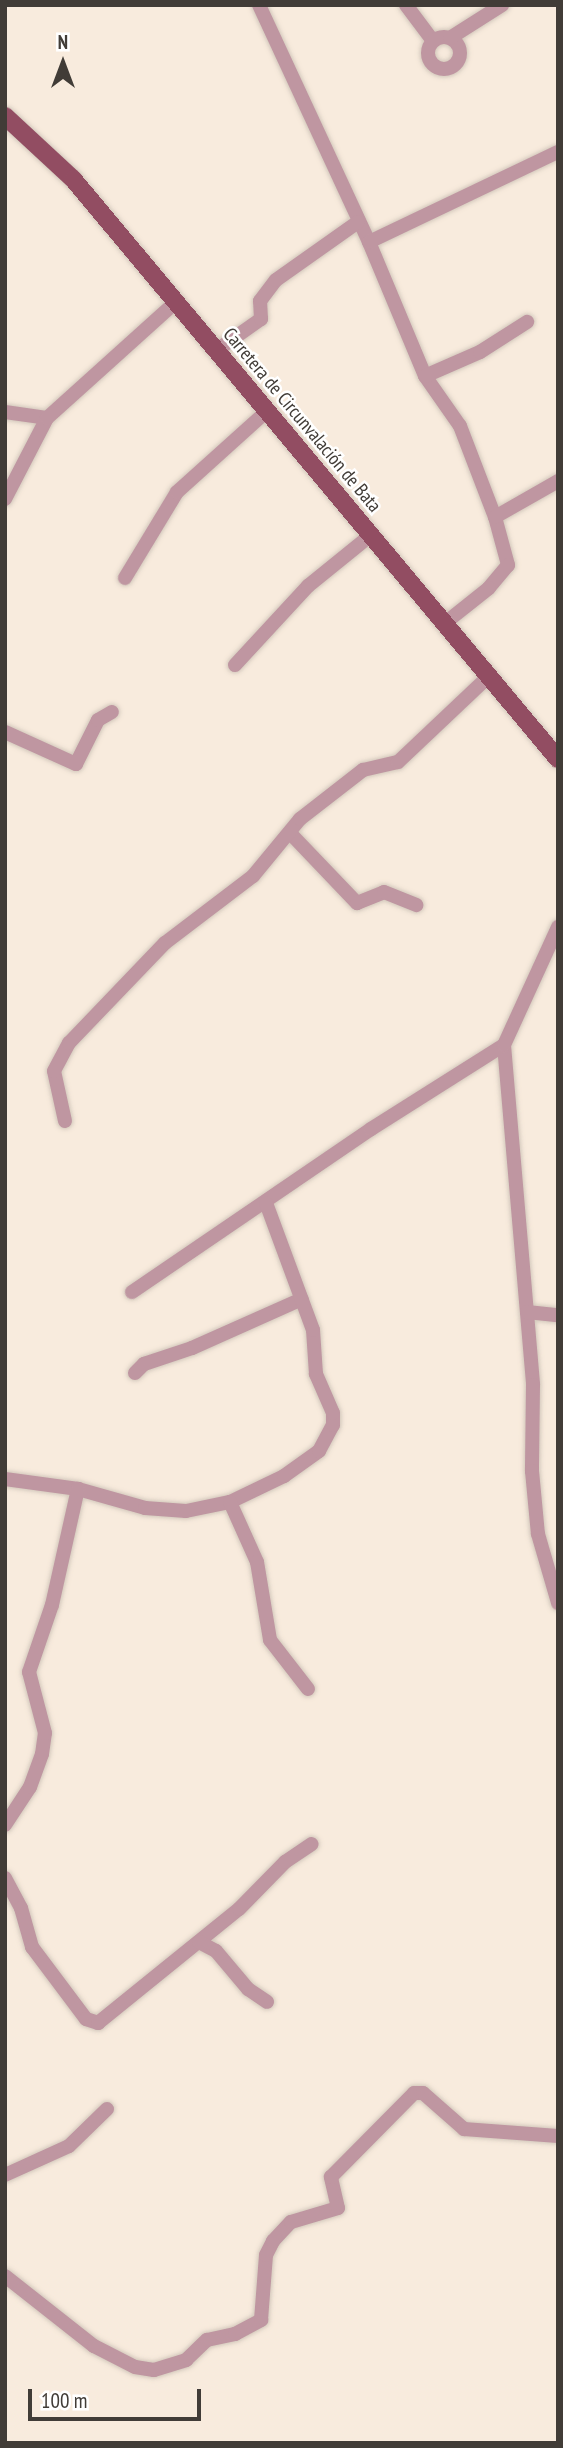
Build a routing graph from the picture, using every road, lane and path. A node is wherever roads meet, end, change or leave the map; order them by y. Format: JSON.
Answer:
{"nodes":[{"id":1,"x":259,"y":5,"type":"edge"},
{"id":2,"x":406,"y":5,"type":"edge"},
{"id":3,"x":502,"y":5,"type":"edge"},
{"id":4,"x":450,"y":38,"type":"junction"},
{"id":5,"x":433,"y":41,"type":"junction"},
{"id":6,"x":5,"y":116,"type":"edge"},
{"id":7,"x":558,"y":152,"type":"edge"},
{"id":8,"x":358,"y":222,"type":"junction"},
{"id":9,"x":369,"y":242,"type":"junction"},
{"id":10,"x":176,"y":302,"type":"junction"},
{"id":11,"x":527,"y":322,"type":"dead end"},
{"id":12,"x":217,"y":350,"type":"junction"},
{"id":13,"x":425,"y":376,"type":"junction"},
{"id":14,"x":268,"y":411,"type":"junction"},
{"id":15,"x":5,"y":412,"type":"edge"},
{"id":16,"x":47,"y":418,"type":"junction"},
{"id":17,"x":558,"y":481,"type":"edge"},
{"id":18,"x":5,"y":499,"type":"edge"},
{"id":19,"x":495,"y":517,"type":"junction"},
{"id":20,"x":371,"y":535,"type":"junction"},
{"id":21,"x":125,"y":578,"type":"dead end"},
{"id":22,"x":445,"y":623,"type":"junction"},
{"id":23,"x":235,"y":665,"type":"dead end"},
{"id":24,"x":489,"y":676,"type":"junction"},
{"id":25,"x":112,"y":712,"type":"dead end"},
{"id":26,"x":5,"y":732,"type":"edge"},
{"id":27,"x":558,"y":759,"type":"edge"},
{"id":28,"x":290,"y":833,"type":"junction"},
{"id":29,"x":417,"y":905,"type":"dead end"},
{"id":30,"x":558,"y":927,"type":"edge"},
{"id":31,"x":504,"y":1045,"type":"junction"},
{"id":32,"x":65,"y":1121,"type":"dead end"},
{"id":33,"x":266,"y":1203,"type":"junction"},
{"id":34,"x":132,"y":1292,"type":"dead end"},
{"id":35,"x":302,"y":1299,"type":"junction"},
{"id":36,"x":527,"y":1312,"type":"junction"},
{"id":37,"x":558,"y":1315,"type":"edge"},
{"id":38,"x":135,"y":1373,"type":"dead end"},
{"id":39,"x":5,"y":1479,"type":"edge"},
{"id":40,"x":78,"y":1489,"type":"junction"},
{"id":41,"x":230,"y":1502,"type":"junction"},
{"id":42,"x":558,"y":1603,"type":"edge"},
{"id":43,"x":308,"y":1689,"type":"dead end"},
{"id":44,"x":5,"y":1825,"type":"edge"},
{"id":45,"x":312,"y":1844,"type":"dead end"},
{"id":46,"x":5,"y":1878,"type":"edge"},
{"id":47,"x":199,"y":1942,"type":"junction"},
{"id":48,"x":267,"y":2001,"type":"dead end"},
{"id":49,"x":107,"y":2109,"type":"dead end"},
{"id":50,"x":558,"y":2136,"type":"edge"},
{"id":51,"x":5,"y":2175,"type":"edge"},
{"id":52,"x":5,"y":2276,"type":"edge"}],
"edges":[{"from":1,"to":8,"type":"street"},
{"from":2,"to":5,"type":"street"},
{"from":3,"to":4,"type":"street"},
{"from":4,"to":5,"type":"street"},
{"from":4,"to":5,"type":"street"},
{"from":6,"to":10,"type":"main road","name":"Carretera de Circunvalación de Bata"},
{"from":7,"to":9,"type":"street"},
{"from":8,"to":9,"type":"street"},
{"from":8,"to":12,"type":"street"},
{"from":9,"to":13,"type":"street"},
{"from":10,"to":12,"type":"main road","name":"Carretera de Circunvalación de Bata"},
{"from":10,"to":16,"type":"street"},
{"from":11,"to":13,"type":"street"},
{"from":12,"to":14,"type":"main road","name":"Carretera de Circunvalación de Bata"},
{"from":13,"to":19,"type":"street"},
{"from":14,"to":20,"type":"main road","name":"Carretera de Circunvalación de Bata"},
{"from":14,"to":21,"type":"street"},
{"from":15,"to":16,"type":"street"},
{"from":16,"to":18,"type":"street"},
{"from":17,"to":19,"type":"street"},
{"from":19,"to":22,"type":"street"},
{"from":20,"to":22,"type":"main road","name":"Carretera de Circunvalación de Bata"},
{"from":20,"to":23,"type":"street"},
{"from":22,"to":24,"type":"main road","name":"Carretera de Circunvalación de Bata"},
{"from":24,"to":27,"type":"main road","name":"Carretera de Circunvalación de Bata"},
{"from":24,"to":28,"type":"street"},
{"from":25,"to":26,"type":"street"},
{"from":28,"to":29,"type":"street"},
{"from":28,"to":32,"type":"street"},
{"from":30,"to":31,"type":"street"},
{"from":31,"to":33,"type":"street"},
{"from":31,"to":36,"type":"street"},
{"from":33,"to":34,"type":"street"},
{"from":33,"to":35,"type":"street"},
{"from":35,"to":38,"type":"street"},
{"from":35,"to":41,"type":"street"},
{"from":36,"to":37,"type":"street"},
{"from":36,"to":42,"type":"street"},
{"from":39,"to":40,"type":"street"},
{"from":40,"to":41,"type":"street"},
{"from":40,"to":44,"type":"street"},
{"from":41,"to":43,"type":"street"},
{"from":45,"to":47,"type":"street"},
{"from":46,"to":47,"type":"street"},
{"from":47,"to":48,"type":"street"},
{"from":49,"to":51,"type":"street"},
{"from":50,"to":52,"type":"street"}]}
